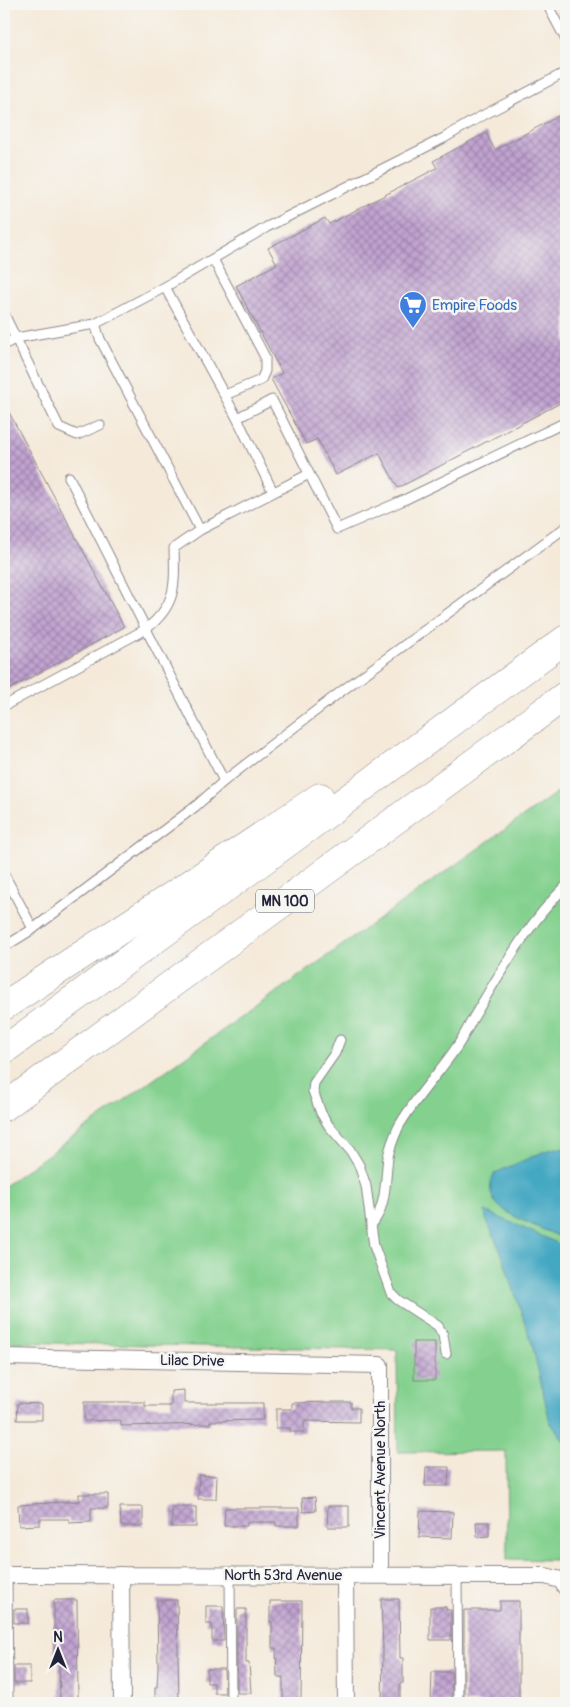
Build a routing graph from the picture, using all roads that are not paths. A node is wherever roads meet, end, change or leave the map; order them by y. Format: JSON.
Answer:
{"nodes":[{"id":1,"x":547,"y":4,"type":"edge"},
{"id":2,"x":566,"y":40,"type":"edge"},
{"id":3,"x":566,"y":72,"type":"edge"},
{"id":4,"x":213,"y":259,"type":"junction"},
{"id":5,"x":165,"y":287,"type":"junction"},
{"id":6,"x":4,"y":314,"type":"edge"},
{"id":7,"x":95,"y":324,"type":"junction"},
{"id":8,"x":16,"y":338,"type":"junction"},
{"id":9,"x":4,"y":345,"type":"edge"},
{"id":10,"x":225,"y":395,"type":"junction"},
{"id":11,"x":237,"y":418,"type":"junction"},
{"id":12,"x":566,"y":422,"type":"edge"},
{"id":13,"x":100,"y":425,"type":"dead end"},
{"id":14,"x":309,"y":474,"type":"junction"},
{"id":15,"x":69,"y":478,"type":"dead end"},
{"id":16,"x":274,"y":492,"type":"junction"},
{"id":17,"x":566,"y":528,"type":"edge"},
{"id":18,"x":200,"y":530,"type":"junction"},
{"id":19,"x":146,"y":629,"type":"junction"},
{"id":20,"x":566,"y":639,"type":"edge"},
{"id":21,"x":566,"y":695,"type":"edge"},
{"id":22,"x":4,"y":706,"type":"edge"},
{"id":23,"x":224,"y":781,"type":"junction"},
{"id":24,"x":4,"y":874,"type":"edge"},
{"id":25,"x":566,"y":886,"type":"edge"},
{"id":26,"x":32,"y":929,"type":"junction"},
{"id":27,"x":4,"y":947,"type":"edge"},
{"id":28,"x":4,"y":1006,"type":"edge"},
{"id":29,"x":340,"y":1040,"type":"dead end"},
{"id":30,"x":92,"y":1042,"type":"junction"},
{"id":31,"x":4,"y":1050,"type":"edge"},
{"id":32,"x":4,"y":1107,"type":"edge"},
{"id":33,"x":4,"y":1120,"type":"edge"},
{"id":34,"x":371,"y":1225,"type":"junction"},
{"id":35,"x":446,"y":1354,"type":"dead end"},
{"id":36,"x":4,"y":1357,"type":"edge"},
{"id":37,"x":380,"y":1365,"type":"joint"},
{"id":38,"x":5,"y":1575,"type":"edge"},
{"id":39,"x":121,"y":1575,"type":"junction"},
{"id":40,"x":230,"y":1575,"type":"junction"},
{"id":41,"x":345,"y":1575,"type":"junction"},
{"id":42,"x":380,"y":1575,"type":"junction"},
{"id":43,"x":457,"y":1576,"type":"junction"},
{"id":44,"x":564,"y":1584,"type":"edge"},
{"id":45,"x":8,"y":1703,"type":"edge"},
{"id":46,"x":122,"y":1703,"type":"edge"},
{"id":47,"x":231,"y":1703,"type":"edge"},
{"id":48,"x":346,"y":1703,"type":"edge"},
{"id":49,"x":458,"y":1703,"type":"edge"}],
"edges":[{"from":1,"to":2,"type":"lane"},
{"from":3,"to":4,"type":"lane"},
{"from":4,"to":5,"type":"lane"},
{"from":4,"to":10,"type":"lane"},
{"from":5,"to":7,"type":"lane"},
{"from":5,"to":10,"type":"lane"},
{"from":6,"to":8,"type":"lane"},
{"from":7,"to":8,"type":"lane"},
{"from":7,"to":18,"type":"lane"},
{"from":8,"to":9,"type":"lane"},
{"from":8,"to":13,"type":"lane"},
{"from":10,"to":11,"type":"lane"},
{"from":11,"to":14,"type":"lane"},
{"from":11,"to":16,"type":"lane"},
{"from":12,"to":14,"type":"lane"},
{"from":14,"to":16,"type":"lane"},
{"from":15,"to":19,"type":"lane"},
{"from":16,"to":18,"type":"lane"},
{"from":17,"to":23,"type":"lane"},
{"from":18,"to":19,"type":"lane"},
{"from":19,"to":22,"type":"lane"},
{"from":19,"to":23,"type":"lane"},
{"from":20,"to":28,"type":"highway"},
{"from":20,"to":31,"type":"highway","number":"MN 100"},
{"from":21,"to":30,"type":"highway","number":"MN 100"},
{"from":23,"to":26,"type":"lane"},
{"from":24,"to":26,"type":"lane"},
{"from":25,"to":34,"type":"lane"},
{"from":26,"to":27,"type":"lane"},
{"from":29,"to":34,"type":"lane"},
{"from":30,"to":32,"type":"highway","number":"MN 100"},
{"from":30,"to":33,"type":"highway"},
{"from":34,"to":35,"type":"lane"},
{"from":36,"to":37,"type":"street","name":"Lilac Drive"},
{"from":37,"to":42,"type":"street","name":"Vincent Avenue North"},
{"from":38,"to":39,"type":"street","name":"North 53rd Avenue"},
{"from":38,"to":45,"type":"lane"},
{"from":39,"to":40,"type":"street","name":"North 53rd Avenue"},
{"from":39,"to":46,"type":"street"},
{"from":40,"to":41,"type":"street","name":"North 53rd Avenue"},
{"from":40,"to":47,"type":"lane"},
{"from":41,"to":42,"type":"street","name":"North 53rd Avenue"},
{"from":41,"to":48,"type":"street"},
{"from":42,"to":43,"type":"street","name":"North 53rd Avenue"},
{"from":43,"to":44,"type":"street","name":"North 53rd Avenue"},
{"from":43,"to":49,"type":"lane"}]}
